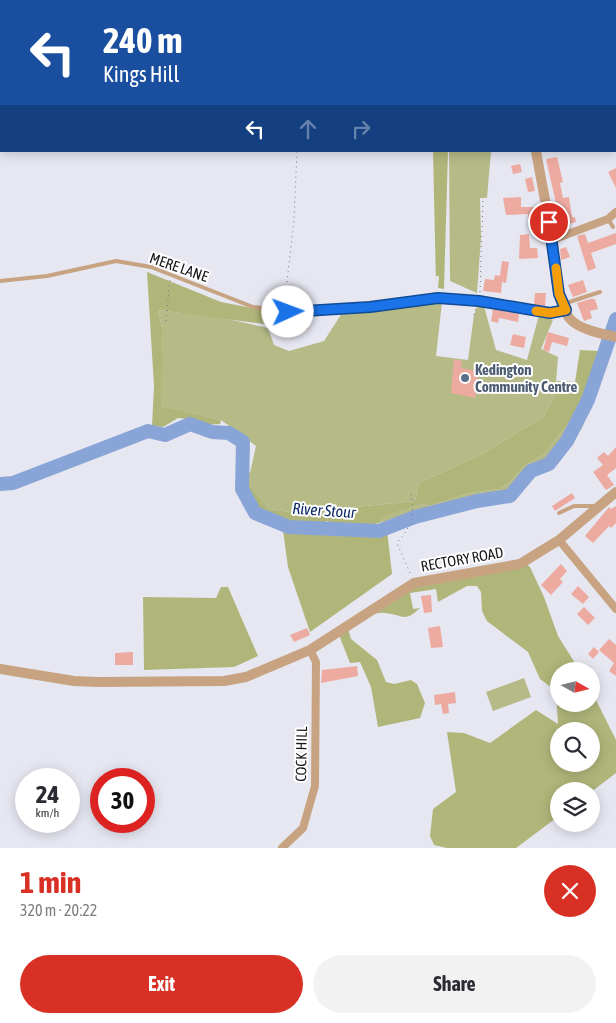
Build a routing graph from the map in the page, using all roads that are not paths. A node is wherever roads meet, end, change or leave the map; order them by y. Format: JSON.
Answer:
{"nodes":[{"id":1,"x":536,"y":152,"type":"edge"},
{"id":2,"x":616,"y":212,"type":"edge"},
{"id":3,"x":608,"y":219,"type":"junction"},
{"id":4,"x":612,"y":227,"type":"dead end"},
{"id":5,"x":552,"y":240,"type":"junction"},
{"id":6,"x":0,"y":282,"type":"edge"},
{"id":7,"x":600,"y":292,"type":"dead end"},
{"id":8,"x":564,"y":307,"type":"junction"},
{"id":9,"x":288,"y":312,"type":"joint"},
{"id":10,"x":616,"y":337,"type":"edge"},
{"id":11,"x":616,"y":492,"type":"edge"},
{"id":12,"x":600,"y":507,"type":"junction"},
{"id":13,"x":559,"y":513,"type":"dead end"},
{"id":14,"x":559,"y":540,"type":"junction"},
{"id":15,"x":616,"y":609,"type":"edge"},
{"id":16,"x":310,"y":650,"type":"junction"},
{"id":17,"x":1,"y":669,"type":"edge"},
{"id":18,"x":282,"y":848,"type":"edge"}],
"edges":[{"from":1,"to":5,"type":"street"},
{"from":2,"to":3,"type":"street"},
{"from":3,"to":4,"type":"lane"},
{"from":3,"to":5,"type":"street"},
{"from":5,"to":8,"type":"street"},
{"from":6,"to":9,"type":"lane","name":"MERE LANE"},
{"from":7,"to":8,"type":"lane"},
{"from":8,"to":9,"type":"street"},
{"from":8,"to":10,"type":"street"},
{"from":11,"to":12,"type":"street","name":"RECTORY ROAD"},
{"from":12,"to":13,"type":"lane"},
{"from":12,"to":14,"type":"street","name":"RECTORY ROAD"},
{"from":14,"to":15,"type":"street"},
{"from":14,"to":16,"type":"street","name":"RECTORY ROAD"},
{"from":16,"to":17,"type":"street","name":"RECTORY ROAD"},
{"from":16,"to":18,"type":"street","name":"COCK HILL"}]}
